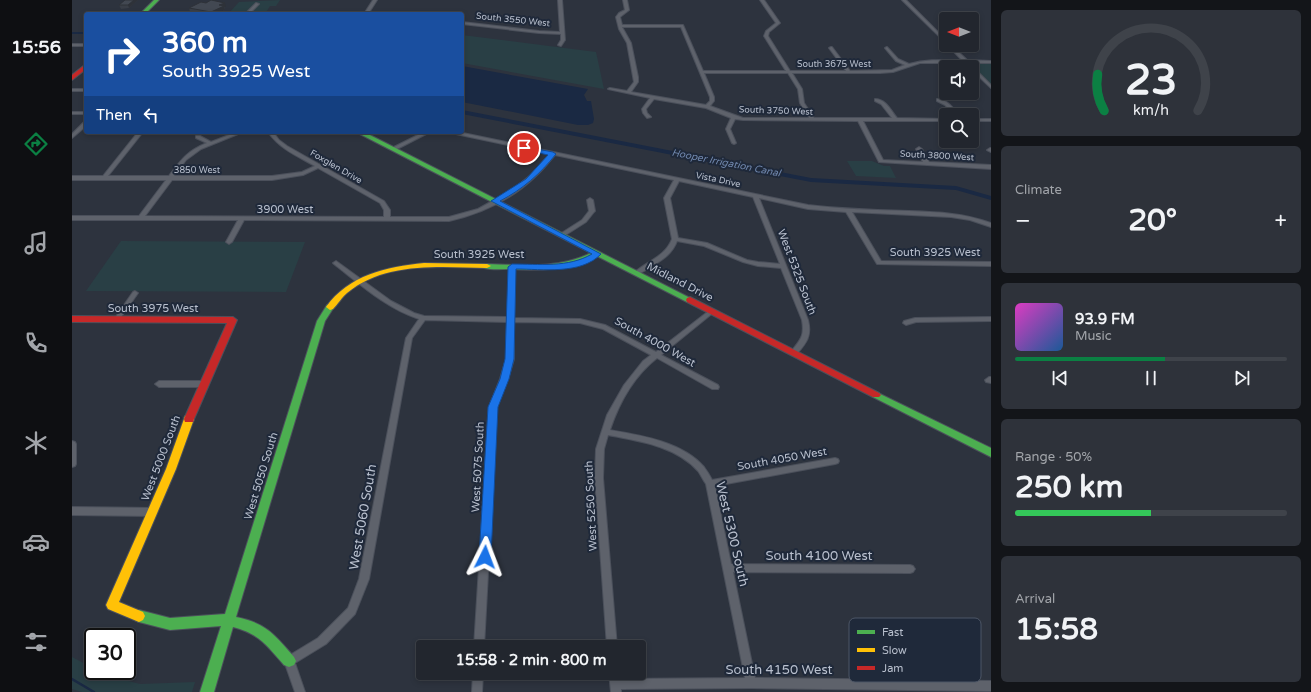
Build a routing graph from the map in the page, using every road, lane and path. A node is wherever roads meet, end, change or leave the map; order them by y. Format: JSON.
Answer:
{"nodes":[{"id":1,"x":157,"y":0,"type":"edge"},
{"id":2,"x":374,"y":0,"type":"edge"},
{"id":3,"x":560,"y":0,"type":"edge"},
{"id":4,"x":625,"y":0,"type":"edge"},
{"id":5,"x":762,"y":0,"type":"edge"},
{"id":6,"x":904,"y":0,"type":"edge"},
{"id":7,"x":257,"y":4,"type":"dead end"},
{"id":8,"x":144,"y":12,"type":"edge"},
{"id":9,"x":249,"y":12,"type":"edge"},
{"id":10,"x":367,"y":12,"type":"edge"},
{"id":11,"x":464,"y":23,"type":"edge"},
{"id":12,"x":621,"y":26,"type":"junction"},
{"id":13,"x":563,"y":33,"type":"junction"},
{"id":14,"x":939,"y":35,"type":"edge"},
{"id":15,"x":72,"y":45,"type":"edge"},
{"id":16,"x":84,"y":45,"type":"edge"},
{"id":17,"x":560,"y":45,"type":"dead end"},
{"id":18,"x":831,"y":48,"type":"dead end"},
{"id":19,"x":887,"y":48,"type":"dead end"},
{"id":20,"x":956,"y":52,"type":"edge"},
{"id":21,"x":963,"y":60,"type":"edge"},
{"id":22,"x":939,"y":61,"type":"edge"},
{"id":23,"x":979,"y":62,"type":"edge"},
{"id":24,"x":991,"y":62,"type":"edge"},
{"id":25,"x":910,"y":66,"type":"junction"},
{"id":26,"x":84,"y":68,"type":"edge"},
{"id":27,"x":701,"y":72,"type":"junction"},
{"id":28,"x":789,"y":72,"type":"junction"},
{"id":29,"x":849,"y":72,"type":"junction"},
{"id":30,"x":979,"y":75,"type":"edge"},
{"id":31,"x":72,"y":78,"type":"edge"},
{"id":32,"x":991,"y":87,"type":"edge"},
{"id":33,"x":610,"y":89,"type":"dead end"},
{"id":34,"x":72,"y":90,"type":"edge"},
{"id":35,"x":84,"y":90,"type":"edge"},
{"id":36,"x":628,"y":92,"type":"junction"},
{"id":37,"x":653,"y":97,"type":"junction"},
{"id":38,"x":876,"y":100,"type":"dead end"},
{"id":39,"x":939,"y":100,"type":"dead end"},
{"id":40,"x":707,"y":107,"type":"junction"},
{"id":41,"x":951,"y":108,"type":"edge"},
{"id":42,"x":72,"y":113,"type":"edge"},
{"id":43,"x":84,"y":113,"type":"edge"},
{"id":44,"x":650,"y":117,"type":"dead end"},
{"id":45,"x":734,"y":117,"type":"junction"},
{"id":46,"x":813,"y":120,"type":"junction"},
{"id":47,"x":860,"y":120,"type":"junction"},
{"id":48,"x":896,"y":120,"type":"junction"},
{"id":49,"x":939,"y":120,"type":"edge"},
{"id":50,"x":979,"y":120,"type":"edge"},
{"id":51,"x":991,"y":120,"type":"edge"},
{"id":52,"x":84,"y":125,"type":"edge"},
{"id":53,"x":138,"y":134,"type":"edge"},
{"id":54,"x":236,"y":134,"type":"edge"},
{"id":55,"x":271,"y":134,"type":"edge"},
{"id":56,"x":363,"y":134,"type":"edge"},
{"id":57,"x":424,"y":134,"type":"edge"},
{"id":58,"x":460,"y":134,"type":"edge"},
{"id":59,"x":72,"y":137,"type":"edge"},
{"id":60,"x":198,"y":137,"type":"dead end"},
{"id":61,"x":734,"y":143,"type":"dead end"},
{"id":62,"x":210,"y":144,"type":"junction"},
{"id":63,"x":393,"y":149,"type":"junction"},
{"id":64,"x":919,"y":149,"type":"dead end"},
{"id":65,"x":553,"y":154,"type":"junction"},
{"id":66,"x":927,"y":164,"type":"junction"},
{"id":67,"x":319,"y":166,"type":"junction"},
{"id":68,"x":991,"y":167,"type":"edge"},
{"id":69,"x":231,"y":172,"type":"dead end"},
{"id":70,"x":72,"y":178,"type":"edge"},
{"id":71,"x":104,"y":178,"type":"junction"},
{"id":72,"x":169,"y":178,"type":"junction"},
{"id":73,"x":228,"y":178,"type":"junction"},
{"id":74,"x":677,"y":180,"type":"junction"},
{"id":75,"x":756,"y":197,"type":"junction"},
{"id":76,"x":590,"y":200,"type":"dead end"},
{"id":77,"x":495,"y":201,"type":"junction"},
{"id":78,"x":848,"y":210,"type":"junction"},
{"id":79,"x":72,"y":218,"type":"edge"},
{"id":80,"x":141,"y":218,"type":"junction"},
{"id":81,"x":242,"y":219,"type":"junction"},
{"id":82,"x":387,"y":219,"type":"junction"},
{"id":83,"x":991,"y":225,"type":"edge"},
{"id":84,"x":562,"y":235,"type":"junction"},
{"id":85,"x":675,"y":239,"type":"junction"},
{"id":86,"x":230,"y":242,"type":"dead end"},
{"id":87,"x":598,"y":254,"type":"junction"},
{"id":88,"x":336,"y":263,"type":"dead end"},
{"id":89,"x":991,"y":264,"type":"edge"},
{"id":90,"x":784,"y":266,"type":"junction"},
{"id":91,"x":512,"y":267,"type":"junction"},
{"id":92,"x":637,"y":274,"type":"junction"},
{"id":93,"x":360,"y":280,"type":"junction"},
{"id":94,"x":135,"y":292,"type":"dead end"},
{"id":95,"x":712,"y":311,"type":"junction"},
{"id":96,"x":423,"y":318,"type":"junction"},
{"id":97,"x":72,"y":319,"type":"edge"},
{"id":98,"x":117,"y":320,"type":"junction"},
{"id":99,"x":233,"y":320,"type":"joint"},
{"id":100,"x":511,"y":320,"type":"junction"},
{"id":101,"x":991,"y":320,"type":"edge"},
{"id":102,"x":906,"y":323,"type":"dead end"},
{"id":103,"x":794,"y":353,"type":"junction"},
{"id":104,"x":656,"y":355,"type":"junction"},
{"id":105,"x":159,"y":384,"type":"dead end"},
{"id":106,"x":205,"y":384,"type":"junction"},
{"id":107,"x":715,"y":387,"type":"dead end"},
{"id":108,"x":606,"y":432,"type":"junction"},
{"id":109,"x":72,"y":444,"type":"edge"},
{"id":110,"x":991,"y":453,"type":"edge"},
{"id":111,"x":835,"y":461,"type":"dead end"},
{"id":112,"x":72,"y":464,"type":"edge"},
{"id":113,"x":710,"y":484,"type":"junction"},
{"id":114,"x":72,"y":511,"type":"edge"},
{"id":115,"x":153,"y":512,"type":"junction"},
{"id":116,"x":727,"y":568,"type":"junction"},
{"id":117,"x":910,"y":569,"type":"dead end"},
{"id":118,"x":229,"y":621,"type":"junction"},
{"id":119,"x":480,"y":640,"type":"edge"},
{"id":120,"x":611,"y":640,"type":"edge"},
{"id":121,"x":289,"y":661,"type":"junction"},
{"id":122,"x":478,"y":680,"type":"edge"},
{"id":123,"x":751,"y":683,"type":"junction"},
{"id":124,"x":991,"y":686,"type":"edge"},
{"id":125,"x":616,"y":688,"type":"edge"},
{"id":126,"x":207,"y":692,"type":"edge"},
{"id":127,"x":300,"y":692,"type":"edge"},
{"id":128,"x":477,"y":692,"type":"edge"}],
"edges":[{"from":1,"to":8,"type":"street"},
{"from":2,"to":10,"type":"street"},
{"from":3,"to":13,"type":"street"},
{"from":4,"to":12,"type":"street"},
{"from":5,"to":28,"type":"street"},
{"from":6,"to":14,"type":"street"},
{"from":7,"to":9,"type":"street"},
{"from":11,"to":13,"type":"street","name":"South 3550 West"},
{"from":12,"to":27,"type":"street"},
{"from":12,"to":36,"type":"street"},
{"from":13,"to":17,"type":"street"},
{"from":15,"to":16,"type":"street"},
{"from":18,"to":29,"type":"street"},
{"from":19,"to":25,"type":"street"},
{"from":20,"to":21,"type":"street"},
{"from":22,"to":25,"type":"street","name":"South 3675 West"},
{"from":23,"to":24,"type":"street","name":"South 3675 West"},
{"from":25,"to":29,"type":"street","name":"South 3675 West"},
{"from":26,"to":31,"type":"street"},
{"from":27,"to":28,"type":"street","name":"South 3675 West"},
{"from":27,"to":40,"type":"street"},
{"from":28,"to":29,"type":"street","name":"South 3675 West"},
{"from":28,"to":46,"type":"street"},
{"from":30,"to":32,"type":"street"},
{"from":33,"to":36,"type":"street","name":"South 3750 West"},
{"from":34,"to":35,"type":"street"},
{"from":36,"to":37,"type":"street","name":"South 3750 West"},
{"from":37,"to":40,"type":"street","name":"South 3750 West"},
{"from":37,"to":44,"type":"street"},
{"from":38,"to":48,"type":"street"},
{"from":39,"to":41,"type":"street"},
{"from":40,"to":45,"type":"street","name":"South 3750 West"},
{"from":42,"to":43,"type":"street"},
{"from":45,"to":46,"type":"street","name":"South 3750 West"},
{"from":45,"to":61,"type":"street"},
{"from":46,"to":47,"type":"street","name":"South 3750 West"},
{"from":47,"to":48,"type":"street","name":"South 3750 West"},
{"from":47,"to":66,"type":"street","name":"South 3800 West"},
{"from":48,"to":49,"type":"street","name":"South 3750 West"},
{"from":50,"to":51,"type":"street"},
{"from":52,"to":59,"type":"street"},
{"from":53,"to":71,"type":"street"},
{"from":54,"to":62,"type":"street"},
{"from":55,"to":67,"type":"street","name":"Foxglen Drive"},
{"from":56,"to":63,"type":"street","name":"Midland Drive"},
{"from":57,"to":63,"type":"street"},
{"from":58,"to":65,"type":"street","name":"Vista Drive"},
{"from":60,"to":62,"type":"street"},
{"from":62,"to":72,"type":"street"},
{"from":63,"to":77,"type":"street","name":"Midland Drive"},
{"from":64,"to":66,"type":"street"},
{"from":65,"to":74,"type":"street","name":"Vista Drive"},
{"from":65,"to":77,"type":"street","name":"3900 West"},
{"from":66,"to":68,"type":"street","name":"South 3800 West"},
{"from":67,"to":73,"type":"street","name":"3850 West"},
{"from":67,"to":82,"type":"street","name":"Foxglen Drive"},
{"from":69,"to":73,"type":"street"},
{"from":70,"to":71,"type":"street","name":"3850 West"},
{"from":71,"to":72,"type":"street","name":"3850 West"},
{"from":72,"to":73,"type":"street","name":"3850 West"},
{"from":72,"to":80,"type":"street"},
{"from":74,"to":75,"type":"street","name":"Vista Drive"},
{"from":74,"to":85,"type":"street"},
{"from":75,"to":78,"type":"street","name":"Vista Drive"},
{"from":75,"to":90,"type":"street","name":"West 5325 South"},
{"from":76,"to":84,"type":"street"},
{"from":77,"to":82,"type":"street","name":"3900 West"},
{"from":77,"to":84,"type":"street","name":"Midland Drive"},
{"from":78,"to":83,"type":"street","name":"Vista Drive"},
{"from":78,"to":89,"type":"street","name":"South 3925 West"},
{"from":79,"to":80,"type":"street","name":"3900 West"},
{"from":80,"to":81,"type":"street","name":"3900 West"},
{"from":81,"to":82,"type":"street","name":"3900 West"},
{"from":81,"to":86,"type":"street"},
{"from":84,"to":87,"type":"street","name":"Midland Drive"},
{"from":85,"to":90,"type":"street"},
{"from":85,"to":92,"type":"street"},
{"from":87,"to":91,"type":"street","name":"South 3925 West"},
{"from":87,"to":92,"type":"street","name":"Midland Drive"},
{"from":88,"to":93,"type":"street","name":"South 4000 West"},
{"from":90,"to":103,"type":"street","name":"West 5325 South"},
{"from":91,"to":93,"type":"street","name":"South 3925 West"},
{"from":91,"to":100,"type":"street","name":"West 5075 South"},
{"from":92,"to":95,"type":"street","name":"Midland Drive"},
{"from":93,"to":96,"type":"street","name":"South 4000 West"},
{"from":93,"to":118,"type":"street","name":"West 5050 South"},
{"from":94,"to":98,"type":"street"},
{"from":95,"to":103,"type":"street","name":"Midland Drive"},
{"from":95,"to":104,"type":"street","name":"West 5250 South"},
{"from":96,"to":100,"type":"street","name":"South 4000 West"},
{"from":96,"to":121,"type":"street","name":"West 5060 South"},
{"from":97,"to":98,"type":"street","name":"South 3975 West"},
{"from":98,"to":99,"type":"street","name":"South 3975 West"},
{"from":99,"to":106,"type":"street","name":"West 5000 South"},
{"from":100,"to":104,"type":"street","name":"South 4000 West"},
{"from":100,"to":119,"type":"street","name":"West 5075 South"},
{"from":101,"to":102,"type":"street"},
{"from":103,"to":110,"type":"street","name":"Midland Drive"},
{"from":104,"to":107,"type":"street","name":"South 4000 West"},
{"from":104,"to":108,"type":"street","name":"West 5250 South"},
{"from":105,"to":106,"type":"street"},
{"from":106,"to":115,"type":"street","name":"West 5000 South"},
{"from":108,"to":113,"type":"street","name":"West 5300 South"},
{"from":108,"to":120,"type":"street","name":"West 5250 South"},
{"from":109,"to":112,"type":"street"},
{"from":111,"to":113,"type":"street","name":"South 4050 West"},
{"from":113,"to":116,"type":"street","name":"West 5300 South"},
{"from":114,"to":115,"type":"street"},
{"from":115,"to":118,"type":"street","name":"West 5000 South"},
{"from":116,"to":117,"type":"street","name":"South 4100 West"},
{"from":116,"to":123,"type":"street","name":"West 5300 South"},
{"from":118,"to":121,"type":"street"},
{"from":118,"to":126,"type":"street","name":"West 5050 South"},
{"from":121,"to":127,"type":"street"},
{"from":122,"to":128,"type":"street"},
{"from":123,"to":124,"type":"street","name":"South 4150 West"},
{"from":123,"to":125,"type":"street","name":"South 4150 West"}]}
